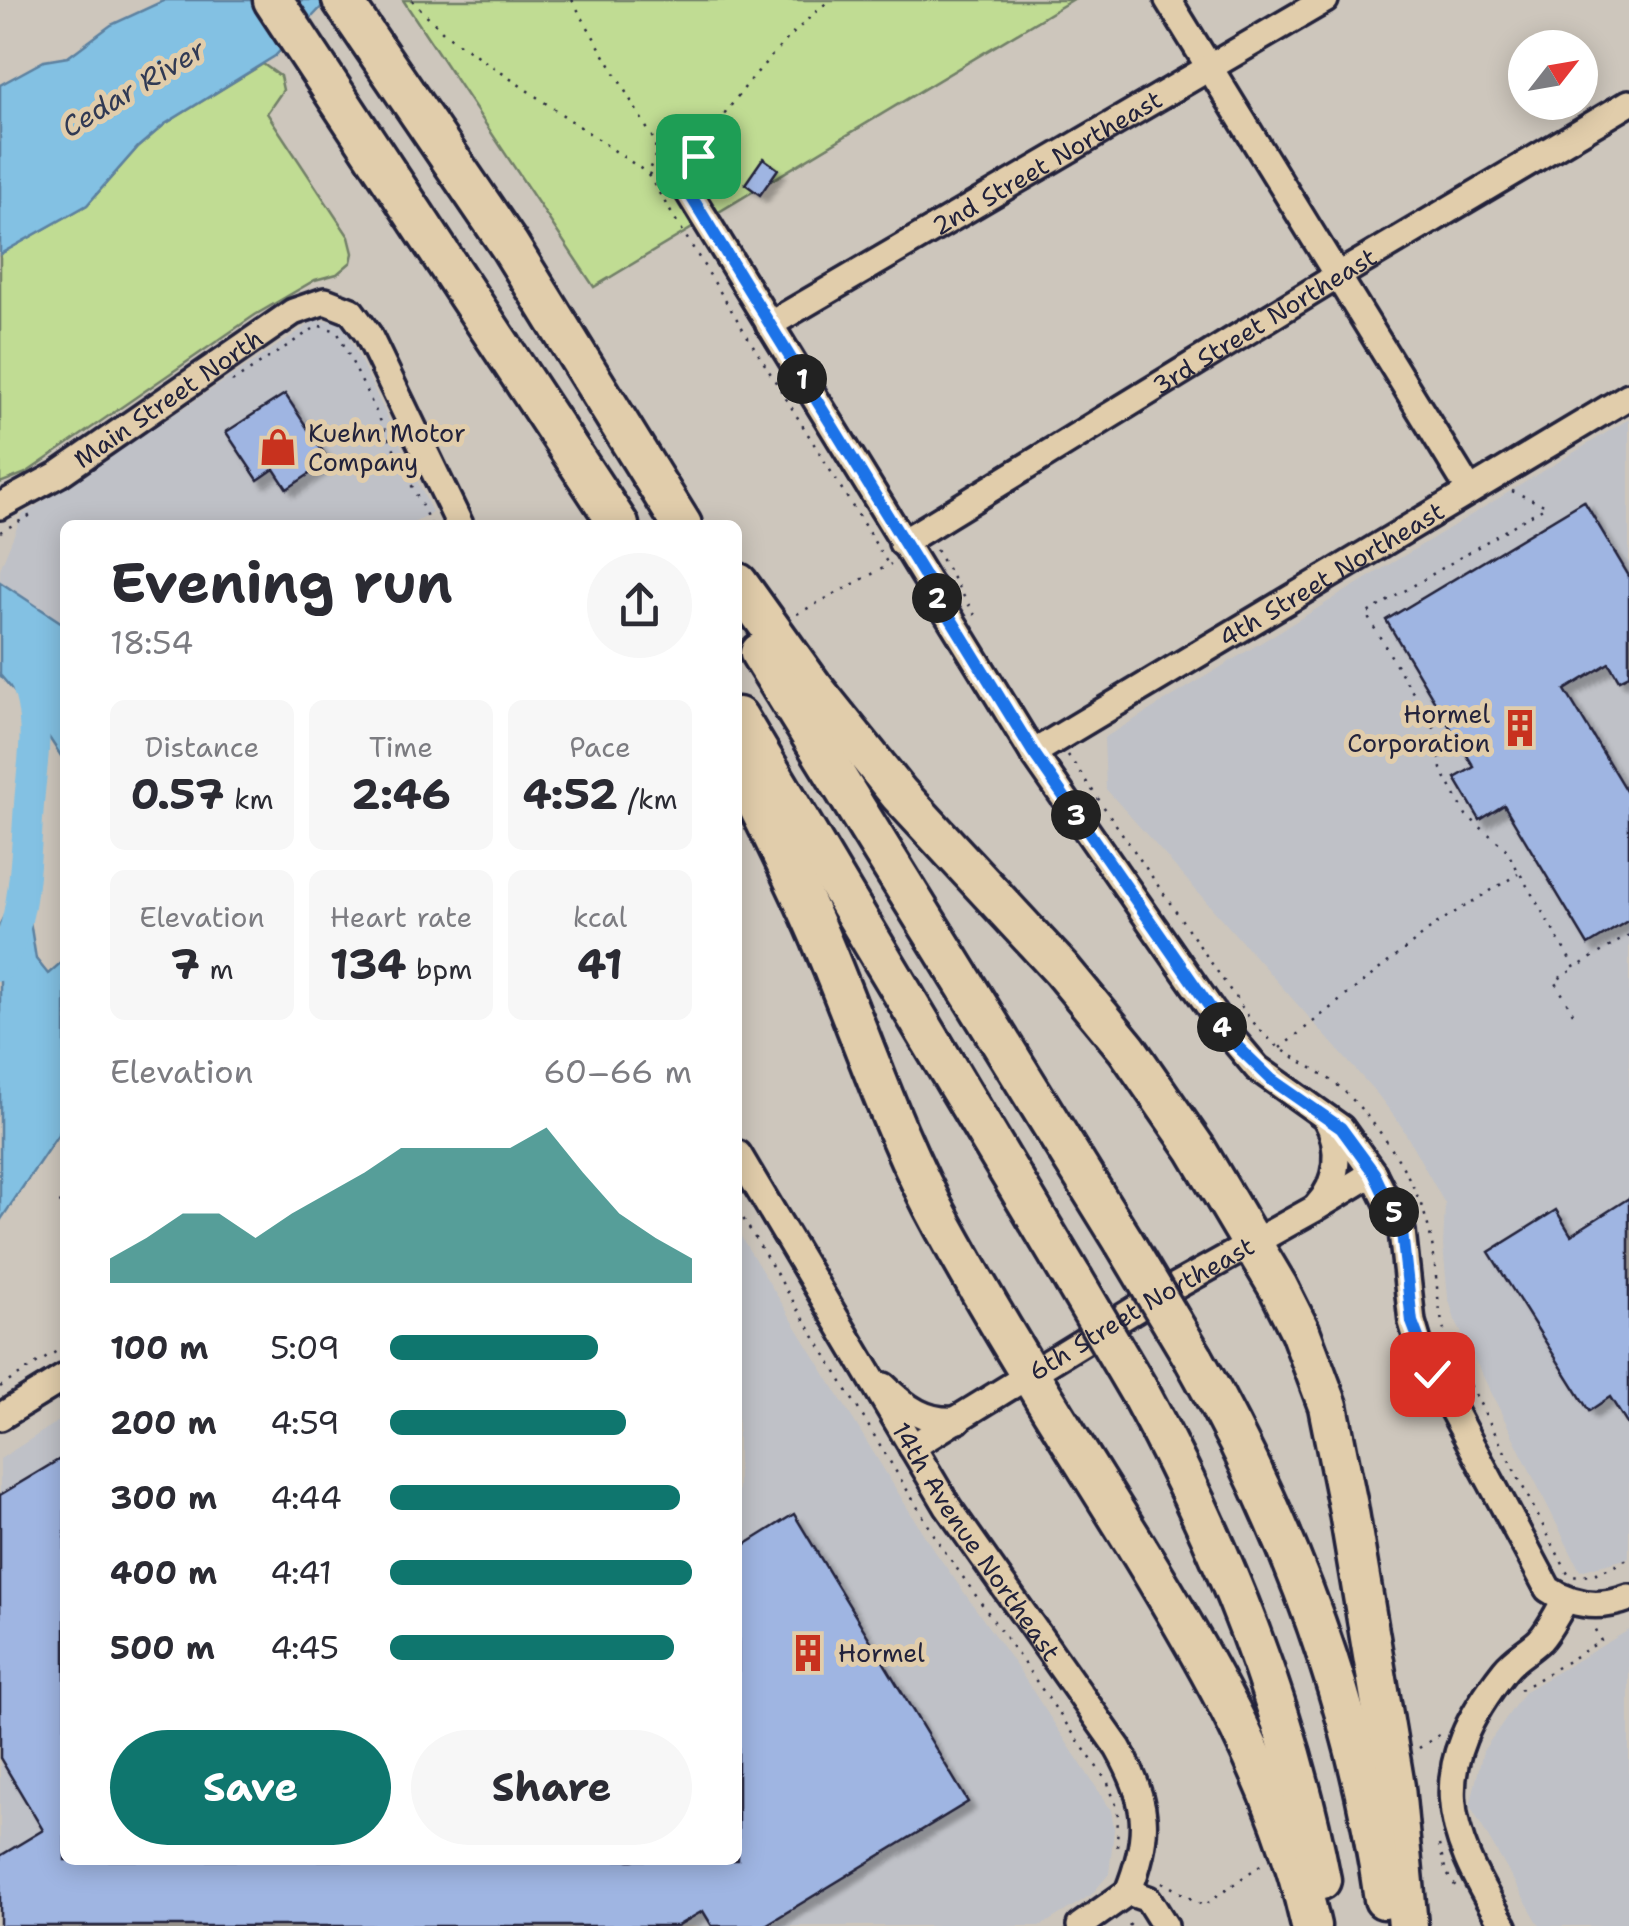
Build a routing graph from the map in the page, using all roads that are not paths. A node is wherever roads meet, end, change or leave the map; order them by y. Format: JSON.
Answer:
{"nodes":[{"id":1,"x":273,"y":0,"type":"edge"},
{"id":2,"x":1168,"y":0,"type":"edge"},
{"id":3,"x":1325,"y":0,"type":"edge"},
{"id":4,"x":351,"y":13,"type":"edge"},
{"id":5,"x":1210,"y":68,"type":"junction"},
{"id":6,"x":1629,"y":103,"type":"edge"},
{"id":7,"x":686,"y":188,"type":"road end"},
{"id":8,"x":1338,"y":275,"type":"junction"},
{"id":9,"x":769,"y":325,"type":"junction"},
{"id":10,"x":589,"y":370,"type":"junction"},
{"id":11,"x":1629,"y":396,"type":"edge"},
{"id":12,"x":1479,"y":486,"type":"junction"},
{"id":13,"x":0,"y":506,"type":"edge"},
{"id":14,"x":613,"y":516,"type":"edge"},
{"id":15,"x":458,"y":520,"type":"edge"},
{"id":16,"x":679,"y":520,"type":"edge"},
{"id":17,"x":694,"y":520,"type":"edge"},
{"id":18,"x":902,"y":543,"type":"junction"},
{"id":19,"x":742,"y":589,"type":"edge"},
{"id":20,"x":742,"y":622,"type":"edge"},
{"id":21,"x":742,"y":724,"type":"edge"},
{"id":22,"x":1033,"y":752,"type":"junction"},
{"id":23,"x":742,"y":773,"type":"edge"},
{"id":24,"x":1324,"y":1114,"type":"junction"},
{"id":25,"x":742,"y":1161,"type":"edge"},
{"id":26,"x":1374,"y":1173,"type":"junction"},
{"id":27,"x":1314,"y":1210,"type":"junction"},
{"id":28,"x":1253,"y":1244,"type":"junction"},
{"id":29,"x":861,"y":1360,"type":"junction"},
{"id":30,"x":1031,"y":1375,"type":"junction"},
{"id":31,"x":60,"y":1380,"type":"edge"},
{"id":32,"x":0,"y":1417,"type":"edge"},
{"id":33,"x":958,"y":1420,"type":"junction"},
{"id":34,"x":912,"y":1448,"type":"junction"},
{"id":35,"x":1629,"y":1598,"type":"edge"},
{"id":36,"x":1565,"y":1601,"type":"junction"},
{"id":37,"x":1138,"y":1896,"type":"junction"},
{"id":38,"x":1080,"y":1926,"type":"edge"},
{"id":39,"x":1166,"y":1926,"type":"edge"},
{"id":40,"x":1312,"y":1926,"type":"edge"},
{"id":41,"x":1330,"y":1926,"type":"edge"},
{"id":42,"x":1388,"y":1926,"type":"edge"},
{"id":43,"x":1408,"y":1926,"type":"edge"},
{"id":44,"x":1504,"y":1926,"type":"edge"}],
"edges":[{"from":1,"to":14,"type":"highway"},
{"from":2,"to":5,"type":"street"},
{"from":3,"to":5,"type":"street","name":"2nd Street Northeast"},
{"from":4,"to":10,"type":"highway"},
{"from":5,"to":8,"type":"street"},
{"from":5,"to":9,"type":"street","name":"2nd Street Northeast"},
{"from":6,"to":8,"type":"street","name":"3rd Street Northeast"},
{"from":7,"to":9,"type":"street"},
{"from":8,"to":12,"type":"street"},
{"from":8,"to":18,"type":"street","name":"3rd Street Northeast"},
{"from":9,"to":18,"type":"street"},
{"from":10,"to":16,"type":"highway"},
{"from":10,"to":17,"type":"highway"},
{"from":11,"to":12,"type":"street","name":"4th Street Northeast"},
{"from":12,"to":22,"type":"street","name":"4th Street Northeast"},
{"from":13,"to":15,"type":"street","name":"Main Street North"},
{"from":18,"to":22,"type":"street"},
{"from":19,"to":28,"type":"highway"},
{"from":20,"to":42,"type":"highway","bridge":true},
{"from":21,"to":41,"type":"highway","bridge":true},
{"from":22,"to":24,"type":"street"},
{"from":23,"to":30,"type":"highway"},
{"from":24,"to":26,"type":"street"},
{"from":24,"to":27,"type":"street"},
{"from":25,"to":29,"type":"street","name":"14th Avenue Northeast"},
{"from":26,"to":27,"type":"street","name":"6th Street Northeast"},
{"from":26,"to":36,"type":"street"},
{"from":27,"to":28,"type":"street","name":"6th Street Northeast"},
{"from":28,"to":30,"type":"street","name":"6th Street Northeast"},
{"from":28,"to":43,"type":"highway"},
{"from":29,"to":33,"type":"street"},
{"from":29,"to":34,"type":"street","name":"14th Avenue Northeast"},
{"from":30,"to":33,"type":"street","name":"6th Street Northeast"},
{"from":30,"to":40,"type":"highway"},
{"from":31,"to":32,"type":"street"},
{"from":33,"to":34,"type":"street","name":"6th Street Northeast"},
{"from":34,"to":37,"type":"street","name":"14th Avenue Northeast"},
{"from":35,"to":36,"type":"street"},
{"from":36,"to":44,"type":"street"},
{"from":37,"to":38,"type":"street"},
{"from":37,"to":39,"type":"street"}]}
